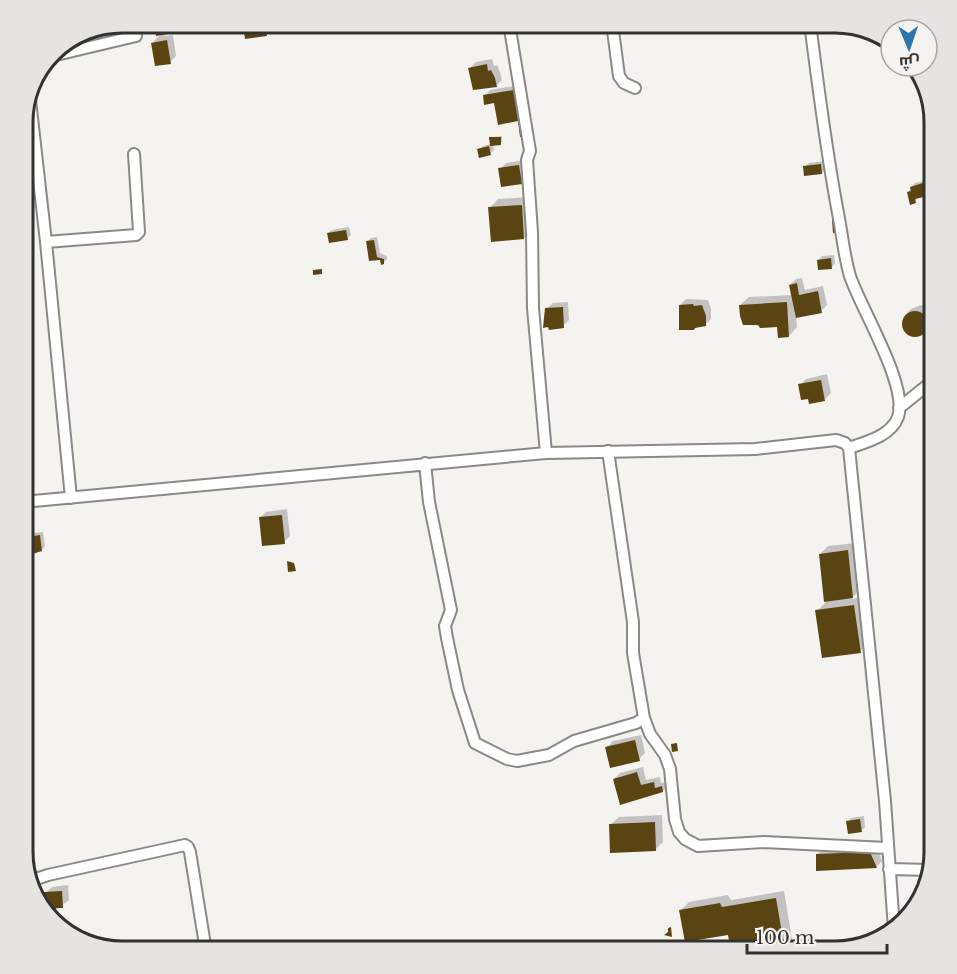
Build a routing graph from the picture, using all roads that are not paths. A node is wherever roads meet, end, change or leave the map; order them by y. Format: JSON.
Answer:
{"nodes":[{"id":1,"x":511,"y":33,"type":"edge"},
{"id":2,"x":614,"y":33,"type":"edge"},
{"id":3,"x":811,"y":33,"type":"edge"},
{"id":4,"x":136,"y":36,"type":"dead end"},
{"id":5,"x":68,"y":52,"type":"edge"},
{"id":6,"x":635,"y":88,"type":"dead end"},
{"id":7,"x":33,"y":127,"type":"edge"},
{"id":8,"x":134,"y":154,"type":"dead end"},
{"id":9,"x":46,"y":242,"type":"junction"},
{"id":10,"x":924,"y":388,"type":"edge"},
{"id":11,"x":899,"y":408,"type":"junction"},
{"id":12,"x":849,"y":448,"type":"junction"},
{"id":13,"x":608,"y":451,"type":"junction"},
{"id":14,"x":546,"y":453,"type":"junction"},
{"id":15,"x":425,"y":463,"type":"junction"},
{"id":16,"x":70,"y":498,"type":"junction"},
{"id":17,"x":33,"y":501,"type":"edge"},
{"id":18,"x":644,"y":718,"type":"junction"},
{"id":19,"x":887,"y":848,"type":"junction"},
{"id":20,"x":889,"y":869,"type":"junction"},
{"id":21,"x":922,"y":870,"type":"edge"},
{"id":22,"x":38,"y":878,"type":"edge"},
{"id":23,"x":893,"y":920,"type":"edge"},
{"id":24,"x":204,"y":941,"type":"edge"}],
"edges":[{"from":1,"to":14,"type":"street"},
{"from":2,"to":6,"type":"street"},
{"from":3,"to":11,"type":"street"},
{"from":4,"to":5,"type":"street"},
{"from":7,"to":9,"type":"street"},
{"from":8,"to":9,"type":"street"},
{"from":9,"to":16,"type":"street"},
{"from":10,"to":11,"type":"street"},
{"from":11,"to":12,"type":"street"},
{"from":12,"to":13,"type":"street"},
{"from":12,"to":19,"type":"street"},
{"from":13,"to":14,"type":"street"},
{"from":13,"to":18,"type":"street"},
{"from":14,"to":15,"type":"street"},
{"from":15,"to":16,"type":"street"},
{"from":15,"to":18,"type":"street"},
{"from":16,"to":17,"type":"street"},
{"from":18,"to":19,"type":"street"},
{"from":19,"to":20,"type":"street"},
{"from":20,"to":21,"type":"street"},
{"from":20,"to":23,"type":"street"},
{"from":22,"to":24,"type":"street"}]}
